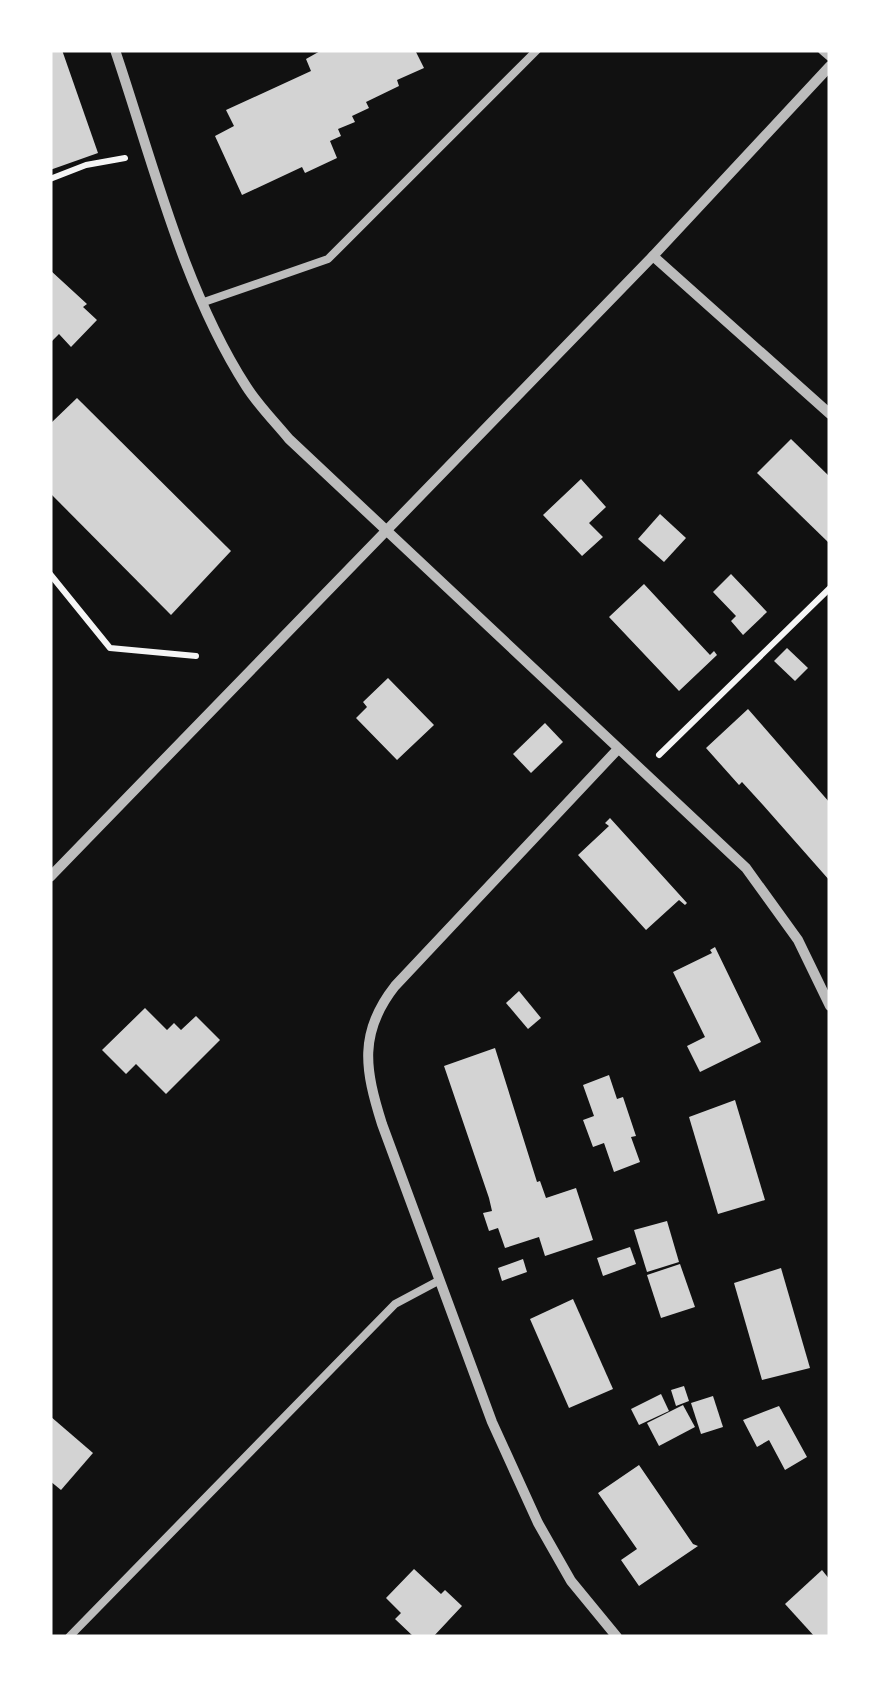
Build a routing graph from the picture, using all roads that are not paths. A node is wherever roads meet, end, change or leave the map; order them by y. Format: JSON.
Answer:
{"nodes":[{"id":1,"x":115,"y":50,"type":"edge"},
{"id":2,"x":537,"y":50,"type":"edge"},
{"id":3,"x":823,"y":50,"type":"edge"},
{"id":4,"x":830,"y":56,"type":"edge"},
{"id":5,"x":830,"y":66,"type":"edge"},
{"id":6,"x":652,"y":256,"type":"junction"},
{"id":7,"x":204,"y":302,"type":"junction"},
{"id":8,"x":830,"y":414,"type":"edge"},
{"id":9,"x":384,"y":530,"type":"junction"},
{"id":10,"x":618,"y":749,"type":"junction"},
{"id":11,"x":50,"y":877,"type":"edge"},
{"id":12,"x":830,"y":1006,"type":"edge"},
{"id":13,"x":440,"y":1280,"type":"junction"},
{"id":14,"x":69,"y":1637,"type":"edge"},
{"id":15,"x":617,"y":1637,"type":"edge"}],
"edges":[{"from":1,"to":7,"type":"street"},
{"from":2,"to":7,"type":"lane"},
{"from":3,"to":4,"type":"street"},
{"from":5,"to":6,"type":"street"},
{"from":6,"to":8,"type":"street"},
{"from":6,"to":9,"type":"street"},
{"from":7,"to":9,"type":"street"},
{"from":9,"to":10,"type":"street"},
{"from":9,"to":11,"type":"street"},
{"from":10,"to":12,"type":"street"},
{"from":10,"to":13,"type":"street"},
{"from":13,"to":14,"type":"lane"},
{"from":13,"to":15,"type":"street"}]}
